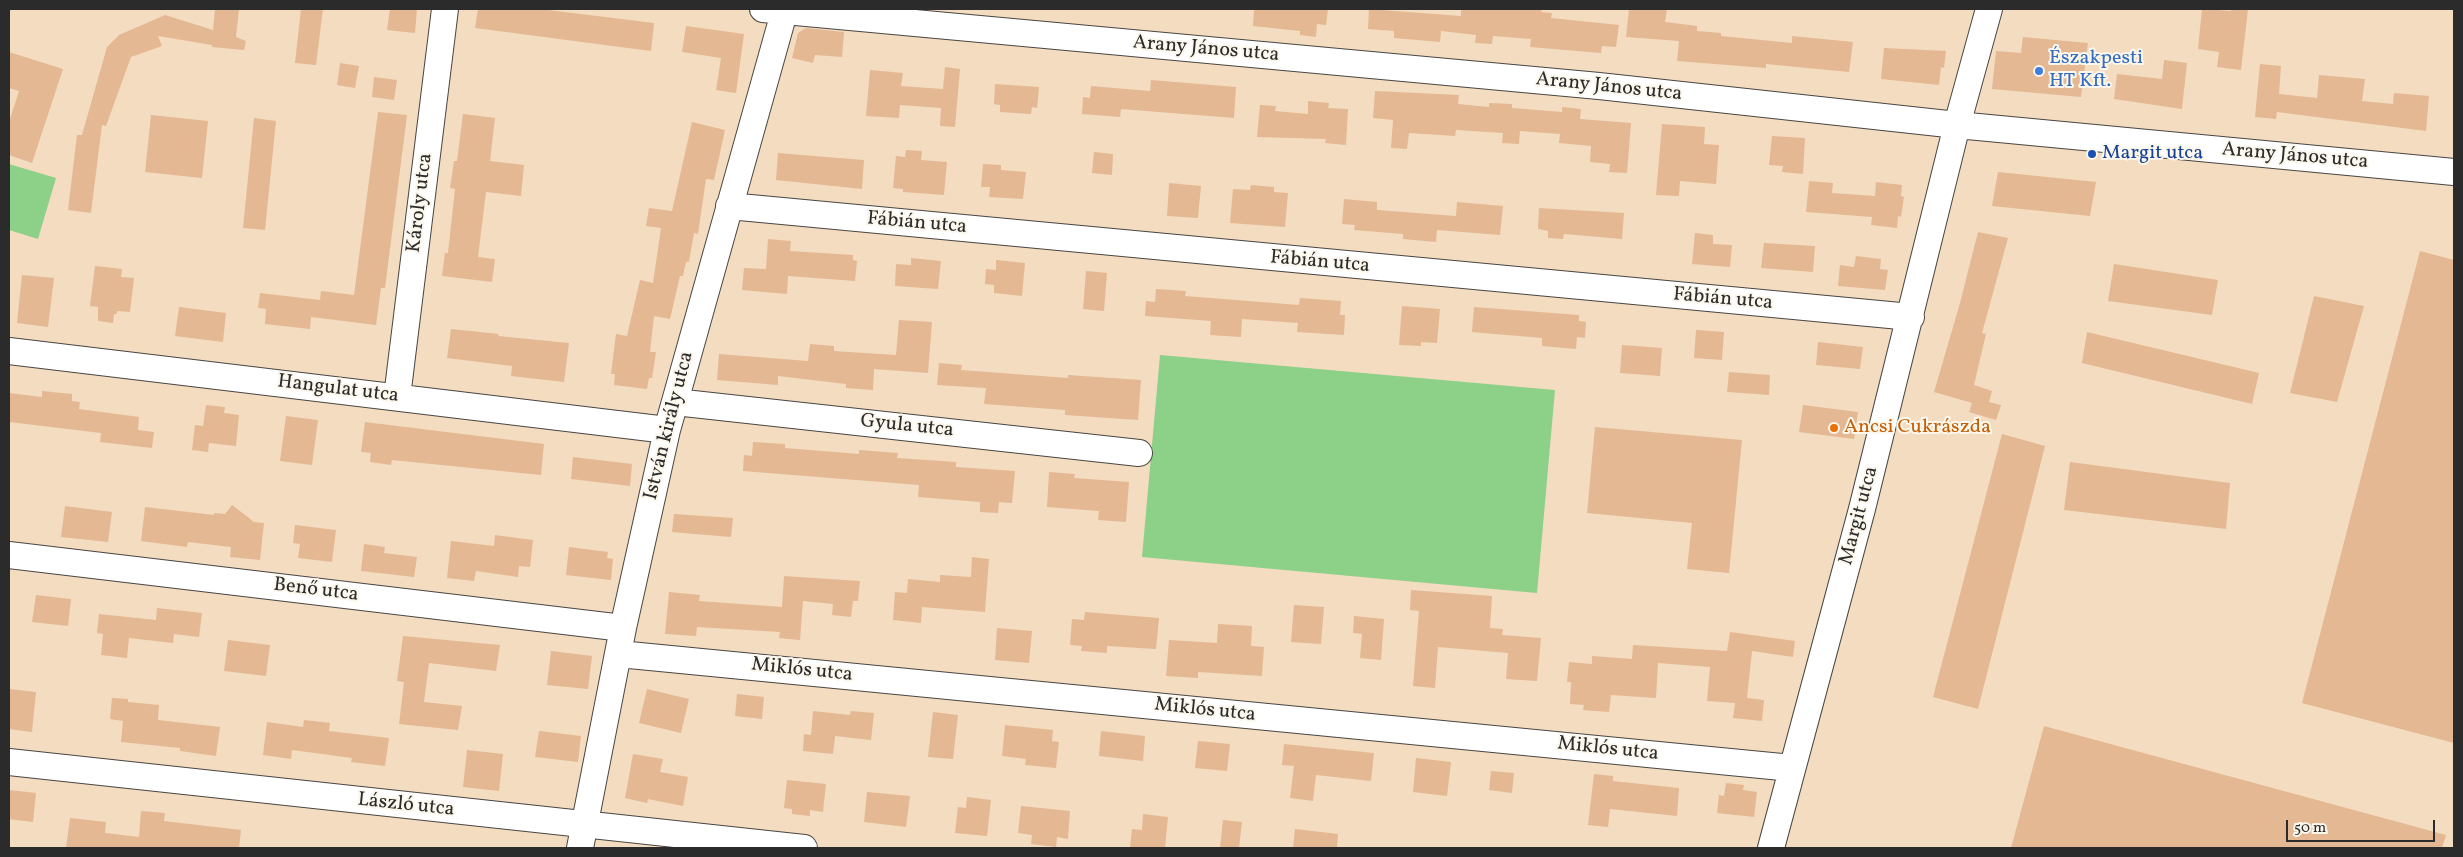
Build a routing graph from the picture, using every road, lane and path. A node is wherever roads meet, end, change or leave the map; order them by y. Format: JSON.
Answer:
{"nodes":[{"id":1,"x":445,"y":9,"type":"edge"},
{"id":2,"x":1989,"y":9,"type":"edge"},
{"id":3,"x":778,"y":10,"type":"edge"},
{"id":4,"x":1958,"y":125,"type":"junction"},
{"id":5,"x":2454,"y":172,"type":"edge"},
{"id":6,"x":729,"y":206,"type":"junction"},
{"id":7,"x":1911,"y":317,"type":"junction"},
{"id":8,"x":9,"y":351,"type":"edge"},
{"id":9,"x":396,"y":397,"type":"junction"},
{"id":10,"x":675,"y":402,"type":"junction"},
{"id":11,"x":667,"y":430,"type":"junction"},
{"id":12,"x":1139,"y":453,"type":"dead end"},
{"id":13,"x":9,"y":555,"type":"edge"},
{"id":14,"x":623,"y":628,"type":"junction"},
{"id":15,"x":618,"y":654,"type":"junction"},
{"id":16,"x":9,"y":762,"type":"edge"},
{"id":17,"x":1792,"y":768,"type":"junction"},
{"id":18,"x":582,"y":837,"type":"edge"},
{"id":19,"x":804,"y":848,"type":"edge"},
{"id":20,"x":1771,"y":848,"type":"edge"}],
"edges":[{"from":1,"to":9,"type":"street","name":"Károly utca"},
{"from":2,"to":4,"type":"street","name":"Margit utca"},
{"from":3,"to":4,"type":"street","name":"Arany János utca"},
{"from":3,"to":6,"type":"street","name":"István király utca"},
{"from":4,"to":5,"type":"street","name":"Arany János utca"},
{"from":4,"to":7,"type":"street","name":"Margit utca"},
{"from":6,"to":7,"type":"street","name":"Fábián utca"},
{"from":6,"to":10,"type":"street","name":"István király utca"},
{"from":7,"to":17,"type":"street","name":"Margit utca"},
{"from":8,"to":9,"type":"street","name":"Hangulat utca"},
{"from":9,"to":11,"type":"street","name":"Hangulat utca"},
{"from":10,"to":11,"type":"street","name":"István király utca"},
{"from":10,"to":12,"type":"street","name":"Gyula utca"},
{"from":11,"to":14,"type":"street","name":"István király utca"},
{"from":13,"to":14,"type":"street","name":"Benő utca"},
{"from":14,"to":15,"type":"street","name":"István király utca"},
{"from":15,"to":17,"type":"street","name":"Miklós utca"},
{"from":15,"to":18,"type":"street","name":"István király utca"},
{"from":16,"to":18,"type":"street","name":"László utca"},
{"from":17,"to":20,"type":"street","name":"Margit utca"},
{"from":18,"to":19,"type":"street","name":"László utca"}]}
